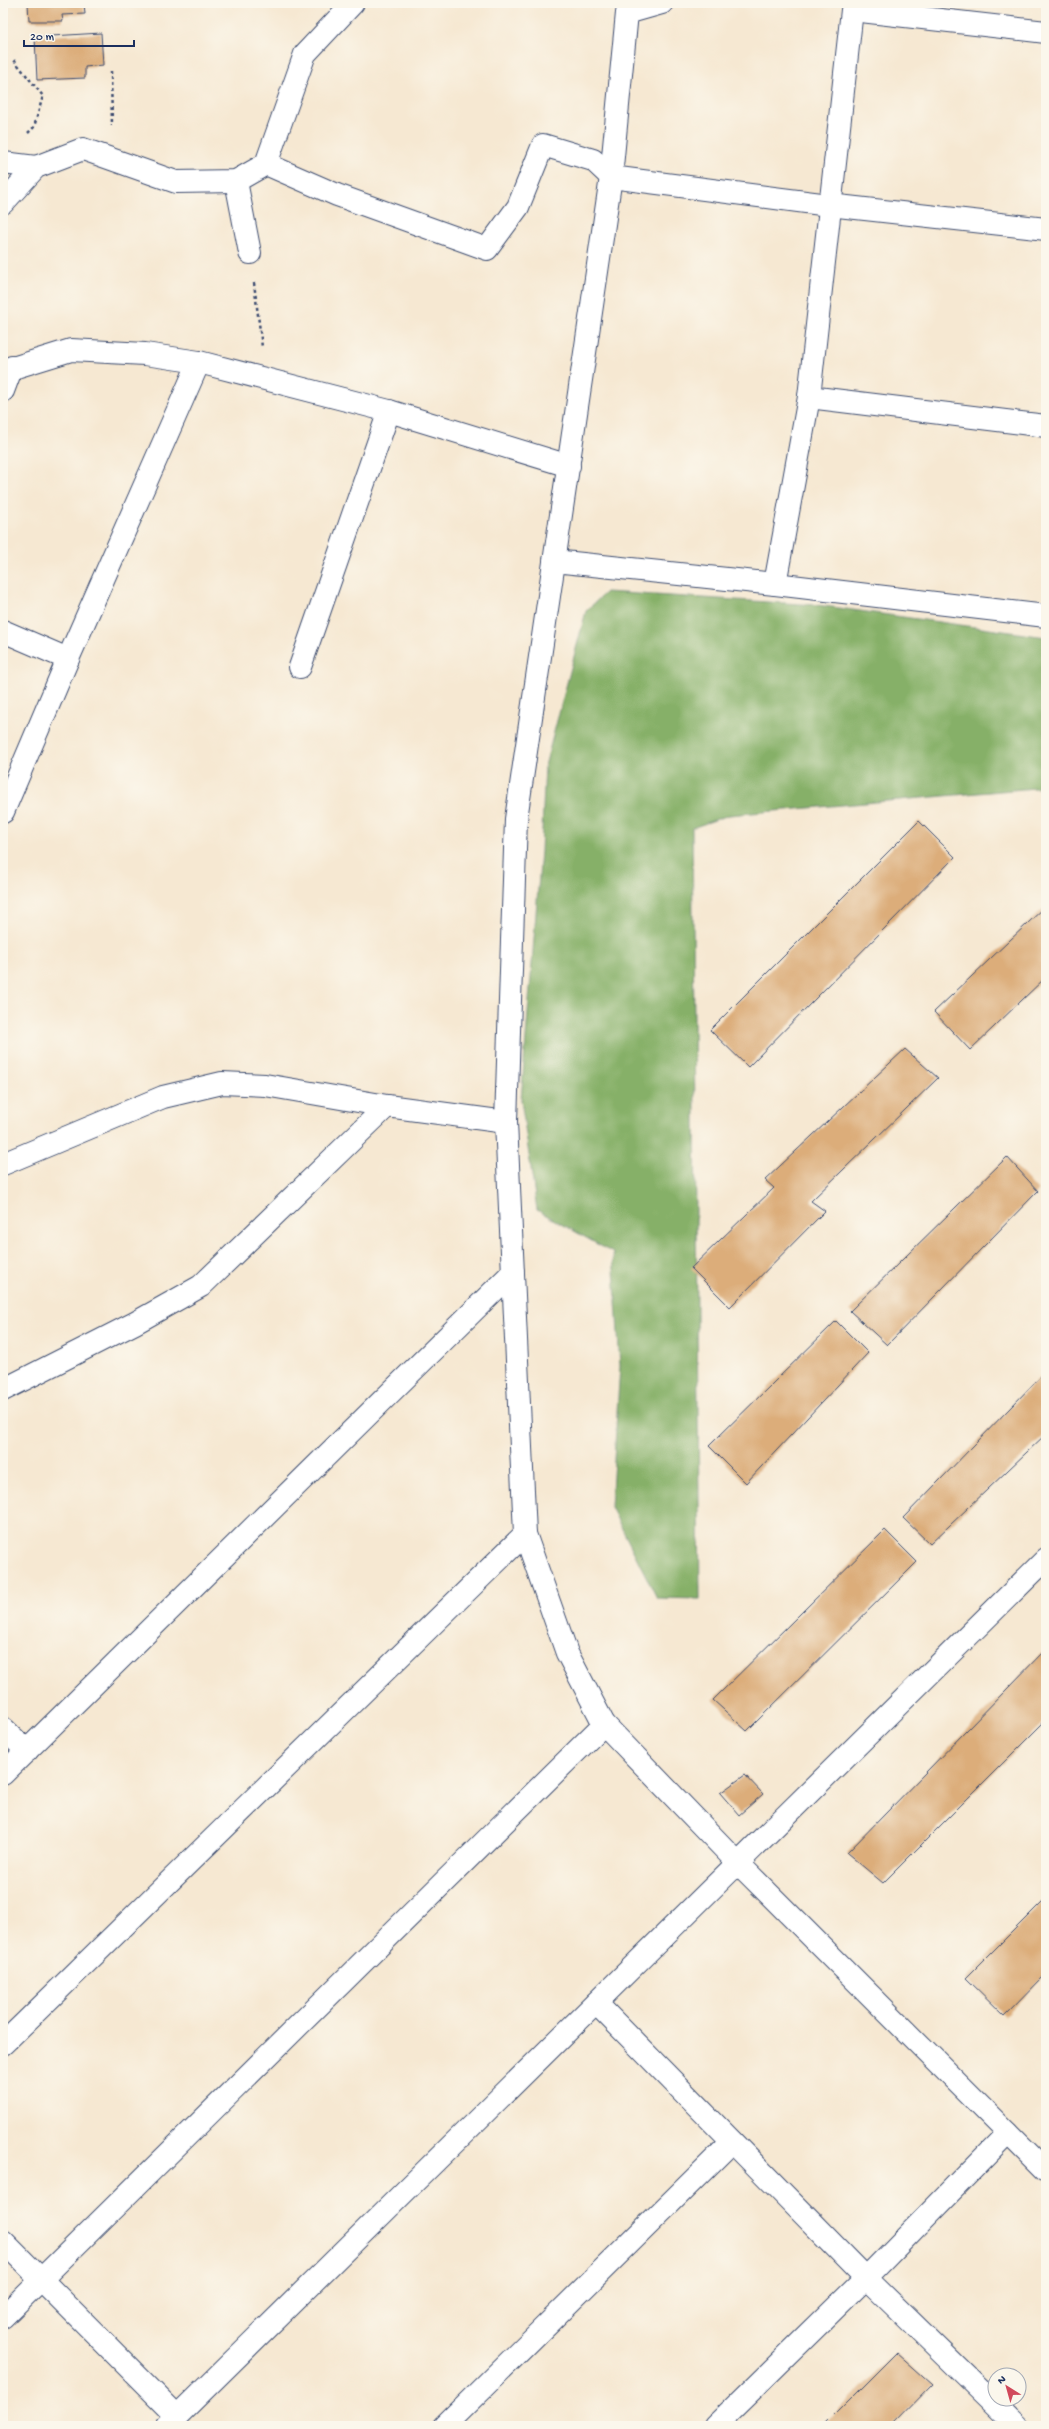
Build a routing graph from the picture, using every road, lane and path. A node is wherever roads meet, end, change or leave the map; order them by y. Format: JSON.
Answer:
{"nodes":[{"id":1,"x":353,"y":3,"type":"edge"},
{"id":2,"x":662,"y":3,"type":"edge"},
{"id":3,"x":1046,"y":32,"type":"edge"},
{"id":4,"x":14,"y":60,"type":"dead end"},
{"id":5,"x":111,"y":71,"type":"dead end"},
{"id":6,"x":24,"y":138,"type":"dead end"},
{"id":7,"x":112,"y":161,"type":"junction"},
{"id":8,"x":3,"y":162,"type":"edge"},
{"id":9,"x":266,"y":164,"type":"junction"},
{"id":10,"x":36,"y":167,"type":"junction"},
{"id":11,"x":611,"y":177,"type":"junction"},
{"id":12,"x":236,"y":181,"type":"junction"},
{"id":13,"x":3,"y":203,"type":"edge"},
{"id":14,"x":829,"y":205,"type":"junction"},
{"id":15,"x":1046,"y":229,"type":"edge"},
{"id":16,"x":250,"y":253,"type":"joint"},
{"id":17,"x":199,"y":362,"type":"junction"},
{"id":18,"x":8,"y":369,"type":"edge"},
{"id":19,"x":266,"y":378,"type":"junction"},
{"id":20,"x":3,"y":391,"type":"edge"},
{"id":21,"x":809,"y":397,"type":"junction"},
{"id":22,"x":388,"y":411,"type":"junction"},
{"id":23,"x":1046,"y":426,"type":"edge"},
{"id":24,"x":569,"y":466,"type":"junction"},
{"id":25,"x":554,"y":562,"type":"junction"},
{"id":26,"x":775,"y":584,"type":"junction"},
{"id":27,"x":1046,"y":616,"type":"edge"},
{"id":28,"x":3,"y":632,"type":"edge"},
{"id":29,"x":68,"y":659,"type":"junction"},
{"id":30,"x":300,"y":668,"type":"dead end"},
{"id":31,"x":3,"y":812,"type":"edge"},
{"id":32,"x":387,"y":1106,"type":"junction"},
{"id":33,"x":506,"y":1122,"type":"junction"},
{"id":34,"x":3,"y":1164,"type":"edge"},
{"id":35,"x":513,"y":1272,"type":"junction"},
{"id":36,"x":3,"y":1390,"type":"edge"},
{"id":37,"x":525,"y":1534,"type":"junction"},
{"id":38,"x":1046,"y":1559,"type":"edge"},
{"id":39,"x":604,"y":1724,"type":"junction"},
{"id":40,"x":3,"y":1728,"type":"edge"},
{"id":41,"x":27,"y":1751,"type":"junction"},
{"id":42,"x":3,"y":1774,"type":"edge"},
{"id":43,"x":738,"y":1863,"type":"junction"},
{"id":44,"x":596,"y":2003,"type":"junction"},
{"id":45,"x":3,"y":2044,"type":"edge"},
{"id":46,"x":1008,"y":2133,"type":"junction"},
{"id":47,"x":732,"y":2142,"type":"junction"},
{"id":48,"x":1046,"y":2171,"type":"edge"},
{"id":49,"x":3,"y":2241,"type":"edge"},
{"id":50,"x":866,"y":2278,"type":"junction"},
{"id":51,"x":41,"y":2280,"type":"junction"},
{"id":52,"x":3,"y":2317,"type":"edge"},
{"id":53,"x":172,"y":2421,"type":"edge"},
{"id":54,"x":444,"y":2426,"type":"edge"},
{"id":55,"x":715,"y":2426,"type":"edge"},
{"id":56,"x":1018,"y":2426,"type":"edge"}],
"edges":[{"from":1,"to":9,"type":"street"},
{"from":2,"to":11,"type":"street"},
{"from":3,"to":14,"type":"street"},
{"from":4,"to":6,"type":"path"},
{"from":5,"to":7,"type":"path"},
{"from":7,"to":10,"type":"street"},
{"from":7,"to":12,"type":"street"},
{"from":8,"to":10,"type":"street"},
{"from":9,"to":11,"type":"street"},
{"from":9,"to":12,"type":"street"},
{"from":10,"to":13,"type":"street"},
{"from":11,"to":14,"type":"street"},
{"from":11,"to":24,"type":"street"},
{"from":12,"to":16,"type":"street"},
{"from":14,"to":15,"type":"street"},
{"from":14,"to":21,"type":"street"},
{"from":16,"to":19,"type":"path"},
{"from":17,"to":18,"type":"street"},
{"from":17,"to":19,"type":"street"},
{"from":17,"to":29,"type":"street"},
{"from":18,"to":20,"type":"street"},
{"from":19,"to":22,"type":"street"},
{"from":21,"to":23,"type":"street"},
{"from":21,"to":26,"type":"street"},
{"from":22,"to":24,"type":"street"},
{"from":22,"to":30,"type":"street"},
{"from":24,"to":25,"type":"street"},
{"from":25,"to":26,"type":"street"},
{"from":25,"to":33,"type":"street"},
{"from":26,"to":27,"type":"street"},
{"from":28,"to":29,"type":"street"},
{"from":29,"to":31,"type":"street"},
{"from":32,"to":33,"type":"street"},
{"from":32,"to":34,"type":"street"},
{"from":32,"to":36,"type":"street"},
{"from":33,"to":35,"type":"street"},
{"from":35,"to":37,"type":"street"},
{"from":35,"to":41,"type":"street"},
{"from":37,"to":39,"type":"street"},
{"from":37,"to":45,"type":"street"},
{"from":38,"to":43,"type":"street"},
{"from":39,"to":43,"type":"street"},
{"from":39,"to":51,"type":"street"},
{"from":40,"to":41,"type":"street"},
{"from":41,"to":42,"type":"street"},
{"from":43,"to":44,"type":"street"},
{"from":43,"to":46,"type":"street"},
{"from":44,"to":47,"type":"street"},
{"from":44,"to":53,"type":"street"},
{"from":46,"to":48,"type":"street"},
{"from":46,"to":50,"type":"street"},
{"from":47,"to":50,"type":"street"},
{"from":47,"to":54,"type":"street"},
{"from":49,"to":51,"type":"street"},
{"from":50,"to":55,"type":"street"},
{"from":50,"to":56,"type":"street"},
{"from":51,"to":52,"type":"street"},
{"from":51,"to":53,"type":"street"}]}
